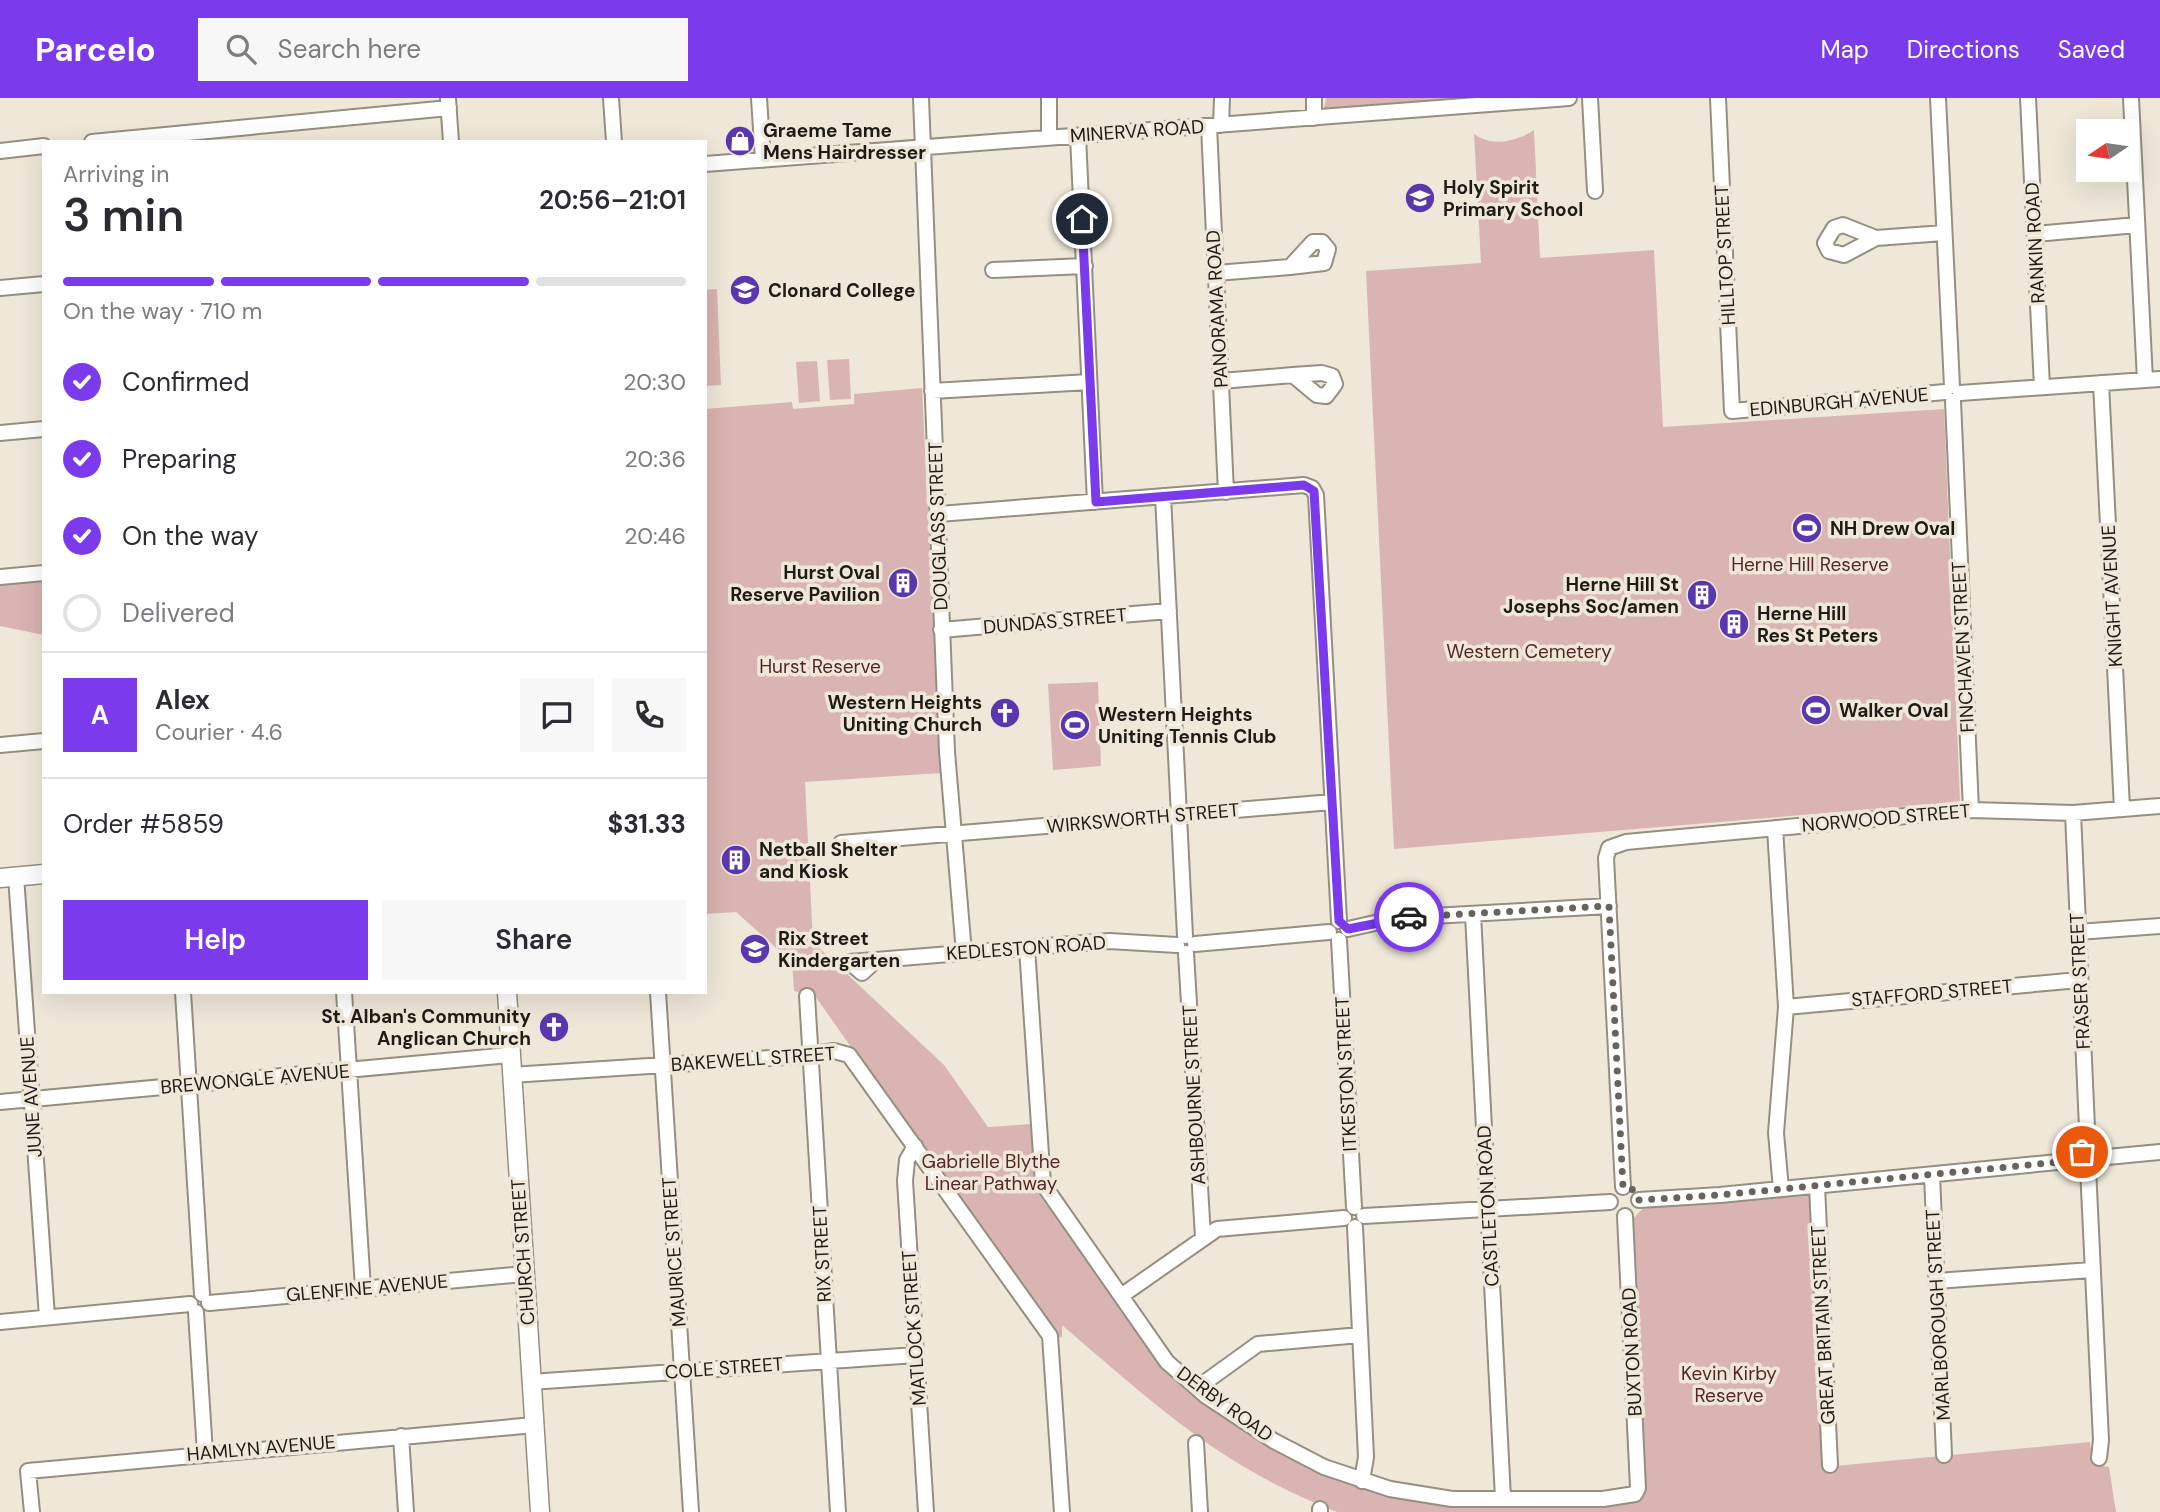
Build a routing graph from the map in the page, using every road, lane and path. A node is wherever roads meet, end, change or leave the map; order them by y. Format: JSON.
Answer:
{"nodes":[{"id":1,"x":611,"y":98,"type":"edge"},
{"id":2,"x":759,"y":98,"type":"edge"},
{"id":3,"x":921,"y":98,"type":"edge"},
{"id":4,"x":1049,"y":98,"type":"edge"},
{"id":5,"x":1222,"y":98,"type":"edge"},
{"id":6,"x":1314,"y":98,"type":"edge"},
{"id":7,"x":1569,"y":98,"type":"edge"},
{"id":8,"x":1590,"y":98,"type":"edge"},
{"id":9,"x":1718,"y":98,"type":"edge"},
{"id":10,"x":1937,"y":98,"type":"edge"},
{"id":11,"x":2028,"y":98,"type":"edge"},
{"id":12,"x":2131,"y":98,"type":"edge"},
{"id":13,"x":448,"y":103,"type":"edge"},
{"id":14,"x":1314,"y":118,"type":"junction"},
{"id":15,"x":1215,"y":125,"type":"junction"},
{"id":16,"x":1078,"y":135,"type":"junction"},
{"id":17,"x":1049,"y":138,"type":"junction"},
{"id":18,"x":110,"y":140,"type":"edge"},
{"id":19,"x":451,"y":140,"type":"edge"},
{"id":20,"x":614,"y":140,"type":"edge"},
{"id":21,"x":42,"y":146,"type":"edge"},
{"id":22,"x":924,"y":147,"type":"junction"},
{"id":23,"x":0,"y":151,"type":"edge"},
{"id":24,"x":764,"y":160,"type":"junction"},
{"id":25,"x":707,"y":164,"type":"edge"},
{"id":26,"x":1595,"y":191,"type":"dead end"},
{"id":27,"x":2137,"y":225,"type":"junction"},
{"id":28,"x":1944,"y":233,"type":"junction"},
{"id":29,"x":2035,"y":234,"type":"junction"},
{"id":30,"x":1876,"y":238,"type":"dead end"},
{"id":31,"x":1085,"y":266,"type":"junction"},
{"id":32,"x":1290,"y":267,"type":"dead end"},
{"id":33,"x":993,"y":270,"type":"dead end"},
{"id":34,"x":1216,"y":274,"type":"junction"},
{"id":35,"x":42,"y":284,"type":"edge"},
{"id":36,"x":0,"y":288,"type":"edge"},
{"id":37,"x":1293,"y":375,"type":"dead end"},
{"id":38,"x":2153,"y":379,"type":"edge"},
{"id":39,"x":1221,"y":381,"type":"junction"},
{"id":40,"x":1089,"y":383,"type":"junction"},
{"id":41,"x":2101,"y":383,"type":"junction"},
{"id":42,"x":2042,"y":387,"type":"junction"},
{"id":43,"x":933,"y":391,"type":"junction"},
{"id":44,"x":1953,"y":393,"type":"junction"},
{"id":45,"x":1732,"y":411,"type":"joint"},
{"id":46,"x":42,"y":429,"type":"edge"},
{"id":47,"x":0,"y":433,"type":"edge"},
{"id":48,"x":1226,"y":492,"type":"junction"},
{"id":49,"x":1163,"y":496,"type":"junction"},
{"id":50,"x":1096,"y":502,"type":"junction"},
{"id":51,"x":939,"y":514,"type":"junction"},
{"id":52,"x":42,"y":573,"type":"edge"},
{"id":53,"x":0,"y":577,"type":"edge"},
{"id":54,"x":1169,"y":611,"type":"junction"},
{"id":55,"x":942,"y":630,"type":"junction"},
{"id":56,"x":42,"y":741,"type":"edge"},
{"id":57,"x":0,"y":745,"type":"edge"},
{"id":58,"x":1332,"y":802,"type":"junction"},
{"id":59,"x":2160,"y":806,"type":"edge"},
{"id":60,"x":2122,"y":809,"type":"junction"},
{"id":61,"x":1971,"y":810,"type":"junction"},
{"id":62,"x":2073,"y":813,"type":"junction"},
{"id":63,"x":1180,"y":815,"type":"junction"},
{"id":64,"x":1775,"y":828,"type":"junction"},
{"id":65,"x":954,"y":834,"type":"junction"},
{"id":66,"x":841,"y":843,"type":"dead end"},
{"id":67,"x":42,"y":874,"type":"edge"},
{"id":68,"x":8,"y":877,"type":"edge"},
{"id":69,"x":1609,"y":906,"type":"junction"},
{"id":70,"x":1473,"y":914,"type":"junction"},
{"id":71,"x":2160,"y":926,"type":"edge"},
{"id":72,"x":1339,"y":931,"type":"junction"},
{"id":73,"x":2078,"y":933,"type":"junction"},
{"id":74,"x":1186,"y":944,"type":"junction"},
{"id":75,"x":1027,"y":948,"type":"junction"},
{"id":76,"x":964,"y":953,"type":"junction"},
{"id":77,"x":876,"y":960,"type":"dead end"},
{"id":78,"x":2079,"y":980,"type":"junction"},
{"id":79,"x":183,"y":994,"type":"edge"},
{"id":80,"x":344,"y":994,"type":"edge"},
{"id":81,"x":507,"y":994,"type":"edge"},
{"id":82,"x":658,"y":994,"type":"edge"},
{"id":83,"x":807,"y":996,"type":"dead end"},
{"id":84,"x":1786,"y":1007,"type":"junction"},
{"id":85,"x":510,"y":1055,"type":"junction"},
{"id":86,"x":810,"y":1055,"type":"junction"},
{"id":87,"x":662,"y":1065,"type":"junction"},
{"id":88,"x":349,"y":1071,"type":"junction"},
{"id":89,"x":511,"y":1075,"type":"junction"},
{"id":90,"x":190,"y":1085,"type":"junction"},
{"id":91,"x":31,"y":1100,"type":"junction"},
{"id":92,"x":0,"y":1102,"type":"edge"},
{"id":93,"x":915,"y":1146,"type":"junction"},
{"id":94,"x":2160,"y":1152,"type":"edge"},
{"id":95,"x":2088,"y":1159,"type":"junction"},
{"id":96,"x":1932,"y":1175,"type":"junction"},
{"id":97,"x":1817,"y":1186,"type":"junction"},
{"id":98,"x":1623,"y":1187,"type":"junction"},
{"id":99,"x":1781,"y":1189,"type":"junction"},
{"id":100,"x":1639,"y":1200,"type":"junction"},
{"id":101,"x":1610,"y":1202,"type":"junction"},
{"id":102,"x":1488,"y":1209,"type":"junction"},
{"id":103,"x":1625,"y":1216,"type":"junction"},
{"id":104,"x":1354,"y":1217,"type":"junction"},
{"id":105,"x":1203,"y":1237,"type":"junction"},
{"id":106,"x":2092,"y":1270,"type":"junction"},
{"id":107,"x":524,"y":1274,"type":"junction"},
{"id":108,"x":1936,"y":1281,"type":"junction"},
{"id":109,"x":363,"y":1288,"type":"junction"},
{"id":110,"x":1121,"y":1296,"type":"junction"},
{"id":111,"x":206,"y":1298,"type":"junction"},
{"id":112,"x":193,"y":1308,"type":"junction"},
{"id":113,"x":47,"y":1317,"type":"junction"},
{"id":114,"x":0,"y":1322,"type":"edge"},
{"id":115,"x":1360,"y":1335,"type":"junction"},
{"id":116,"x":916,"y":1355,"type":"junction"},
{"id":117,"x":829,"y":1360,"type":"junction"},
{"id":118,"x":682,"y":1371,"type":"junction"},
{"id":119,"x":531,"y":1382,"type":"junction"},
{"id":120,"x":1197,"y":1388,"type":"junction"},
{"id":121,"x":534,"y":1425,"type":"junction"},
{"id":122,"x":401,"y":1436,"type":"junction"},
{"id":123,"x":1196,"y":1443,"type":"dead end"},
{"id":124,"x":205,"y":1453,"type":"junction"},
{"id":125,"x":1944,"y":1455,"type":"dead end"},
{"id":126,"x":2099,"y":1458,"type":"dead end"},
{"id":127,"x":1830,"y":1465,"type":"dead end"},
{"id":128,"x":1363,"y":1480,"type":"junction"},
{"id":129,"x":1638,"y":1488,"type":"joint"},
{"id":130,"x":1503,"y":1498,"type":"junction"},
{"id":131,"x":32,"y":1512,"type":"edge"},
{"id":132,"x":407,"y":1512,"type":"edge"},
{"id":133,"x":540,"y":1512,"type":"edge"},
{"id":134,"x":691,"y":1512,"type":"edge"},
{"id":135,"x":838,"y":1512,"type":"edge"},
{"id":136,"x":926,"y":1512,"type":"edge"},
{"id":137,"x":1062,"y":1512,"type":"edge"},
{"id":138,"x":1200,"y":1512,"type":"edge"}],
"edges":[{"from":1,"to":20,"type":"street"},
{"from":2,"to":24,"type":"street"},
{"from":3,"to":22,"type":"street","name":"DOUGLASS STREET"},
{"from":4,"to":17,"type":"street"},
{"from":5,"to":15,"type":"street","name":"PANORAMA ROAD"},
{"from":6,"to":14,"type":"street"},
{"from":7,"to":14,"type":"street","name":"MINERVA ROAD"},
{"from":8,"to":26,"type":"street"},
{"from":9,"to":45,"type":"street","name":"HILLTOP STREET"},
{"from":10,"to":28,"type":"street","name":"FINCHAVEN STREET"},
{"from":11,"to":29,"type":"street","name":"RANKIN ROAD"},
{"from":12,"to":27,"type":"street"},
{"from":13,"to":18,"type":"street"},
{"from":13,"to":19,"type":"street"},
{"from":14,"to":15,"type":"street","name":"MINERVA ROAD"},
{"from":15,"to":16,"type":"street","name":"MINERVA ROAD"},
{"from":15,"to":34,"type":"street","name":"PANORAMA ROAD"},
{"from":16,"to":17,"type":"street","name":"MINERVA ROAD"},
{"from":16,"to":31,"type":"street"},
{"from":17,"to":22,"type":"street","name":"MINERVA ROAD"},
{"from":21,"to":23,"type":"street"},
{"from":22,"to":24,"type":"street","name":"MINERVA ROAD"},
{"from":22,"to":43,"type":"street","name":"DOUGLASS STREET"},
{"from":24,"to":25,"type":"street","name":"MINERVA ROAD"},
{"from":27,"to":29,"type":"street"},
{"from":27,"to":38,"type":"street"},
{"from":28,"to":30,"type":"street"},
{"from":28,"to":44,"type":"street","name":"FINCHAVEN STREET"},
{"from":29,"to":42,"type":"street","name":"RANKIN ROAD"},
{"from":31,"to":33,"type":"street"},
{"from":31,"to":40,"type":"street"},
{"from":32,"to":34,"type":"street"},
{"from":34,"to":39,"type":"street","name":"PANORAMA ROAD"},
{"from":35,"to":36,"type":"street"},
{"from":37,"to":39,"type":"street"},
{"from":38,"to":41,"type":"street","name":"EDINBURGH AVENUE"},
{"from":39,"to":48,"type":"street","name":"PANORAMA ROAD"},
{"from":40,"to":43,"type":"street"},
{"from":40,"to":50,"type":"street"},
{"from":41,"to":42,"type":"street","name":"EDINBURGH AVENUE"},
{"from":41,"to":60,"type":"street","name":"KNIGHT AVENUE"},
{"from":42,"to":44,"type":"street","name":"EDINBURGH AVENUE"},
{"from":43,"to":51,"type":"street","name":"DOUGLASS STREET"},
{"from":44,"to":45,"type":"street","name":"EDINBURGH AVENUE"},
{"from":44,"to":61,"type":"street","name":"FINCHAVEN STREET"},
{"from":46,"to":47,"type":"street"},
{"from":48,"to":49,"type":"street"},
{"from":48,"to":58,"type":"street","name":"ITKESTON STREET"},
{"from":49,"to":50,"type":"street"},
{"from":49,"to":54,"type":"street","name":"ASHBOURNE STREET"},
{"from":50,"to":51,"type":"street"},
{"from":51,"to":55,"type":"street","name":"DOUGLASS STREET"},
{"from":52,"to":53,"type":"street"},
{"from":54,"to":55,"type":"street","name":"DUNDAS STREET"},
{"from":54,"to":63,"type":"street","name":"ASHBOURNE STREET"},
{"from":55,"to":65,"type":"street","name":"DOUGLASS STREET"},
{"from":56,"to":57,"type":"street"},
{"from":58,"to":63,"type":"street","name":"WIRKSWORTH STREET"},
{"from":58,"to":72,"type":"street","name":"ITKESTON STREET"},
{"from":59,"to":60,"type":"street","name":"NORWOOD STREET"},
{"from":60,"to":62,"type":"street","name":"NORWOOD STREET"},
{"from":61,"to":62,"type":"street","name":"NORWOOD STREET"},
{"from":61,"to":64,"type":"street","name":"NORWOOD STREET"},
{"from":62,"to":73,"type":"street","name":"FRASER STREET"},
{"from":63,"to":65,"type":"street","name":"WIRKSWORTH STREET"},
{"from":63,"to":74,"type":"street","name":"ASHBOURNE STREET"},
{"from":64,"to":69,"type":"street","name":"NORWOOD STREET"},
{"from":64,"to":84,"type":"street"},
{"from":65,"to":66,"type":"street","name":"WIRKSWORTH STREET"},
{"from":65,"to":76,"type":"street","name":"DOUGLASS STREET"},
{"from":67,"to":68,"type":"main road"},
{"from":68,"to":91,"type":"street","name":"JUNE AVENUE"},
{"from":69,"to":70,"type":"street","name":"KEDLESTON ROAD"},
{"from":69,"to":98,"type":"street"},
{"from":70,"to":72,"type":"street","name":"KEDLESTON ROAD"},
{"from":70,"to":102,"type":"street","name":"CASTLETON ROAD"},
{"from":71,"to":73,"type":"street"},
{"from":72,"to":74,"type":"street","name":"KEDLESTON ROAD"},
{"from":72,"to":104,"type":"street","name":"ITKESTON STREET"},
{"from":73,"to":78,"type":"street","name":"FRASER STREET"},
{"from":74,"to":75,"type":"street","name":"KEDLESTON ROAD"},
{"from":74,"to":105,"type":"street","name":"ASHBOURNE STREET"},
{"from":75,"to":76,"type":"street","name":"KEDLESTON ROAD"},
{"from":75,"to":110,"type":"street","name":"DERBY ROAD"},
{"from":76,"to":77,"type":"street","name":"KEDLESTON ROAD"},
{"from":78,"to":84,"type":"street","name":"STAFFORD STREET"},
{"from":78,"to":95,"type":"street","name":"FRASER STREET"},
{"from":79,"to":90,"type":"street"},
{"from":80,"to":88,"type":"street"},
{"from":81,"to":85,"type":"main road","name":"CHURCH STREET"},
{"from":82,"to":87,"type":"street","name":"MAURICE STREET"},
{"from":83,"to":86,"type":"street","name":"RIX STREET"},
{"from":84,"to":99,"type":"street"},
{"from":85,"to":88,"type":"street","name":"BREWONGLE AVENUE"},
{"from":85,"to":89,"type":"main road","name":"CHURCH STREET"},
{"from":86,"to":87,"type":"street","name":"BAKEWELL STREET"},
{"from":86,"to":93,"type":"street","name":"BAKEWELL STREET"},
{"from":86,"to":117,"type":"street","name":"RIX STREET"},
{"from":87,"to":89,"type":"street","name":"BAKEWELL STREET"},
{"from":87,"to":118,"type":"street","name":"MAURICE STREET"},
{"from":88,"to":90,"type":"street","name":"BREWONGLE AVENUE"},
{"from":88,"to":109,"type":"street"},
{"from":89,"to":107,"type":"main road","name":"CHURCH STREET"},
{"from":90,"to":91,"type":"street","name":"BREWONGLE AVENUE"},
{"from":90,"to":111,"type":"street"},
{"from":91,"to":92,"type":"street","name":"BREWONGLE AVENUE"},
{"from":91,"to":113,"type":"street","name":"JUNE AVENUE"},
{"from":93,"to":116,"type":"street","name":"MATLOCK STREET"},
{"from":93,"to":137,"type":"street","name":"BAKEWELL STREET"},
{"from":94,"to":95,"type":"street"},
{"from":95,"to":96,"type":"street"},
{"from":95,"to":106,"type":"street","name":"FRASER STREET"},
{"from":96,"to":97,"type":"street"},
{"from":96,"to":108,"type":"street","name":"MARLBOROUGH STREET"},
{"from":97,"to":99,"type":"street"},
{"from":97,"to":127,"type":"street","name":"GREAT BRITAIN STREET"},
{"from":98,"to":100,"type":"street"},
{"from":98,"to":101,"type":"street"},
{"from":99,"to":100,"type":"street"},
{"from":100,"to":103,"type":"street"},
{"from":101,"to":102,"type":"street"},
{"from":101,"to":103,"type":"street"},
{"from":102,"to":104,"type":"street"},
{"from":102,"to":130,"type":"street","name":"CASTLETON ROAD"},
{"from":103,"to":129,"type":"street","name":"BUXTON ROAD"},
{"from":104,"to":105,"type":"street"},
{"from":104,"to":115,"type":"street","name":"ITKESTON STREET"},
{"from":105,"to":110,"type":"street"},
{"from":106,"to":108,"type":"street"},
{"from":106,"to":126,"type":"street","name":"FRASER STREET"},
{"from":107,"to":109,"type":"street","name":"GLENFINE AVENUE"},
{"from":107,"to":119,"type":"main road","name":"CHURCH STREET"},
{"from":108,"to":125,"type":"street","name":"MARLBOROUGH STREET"},
{"from":109,"to":111,"type":"street","name":"GLENFINE AVENUE"},
{"from":110,"to":120,"type":"street","name":"DERBY ROAD"},
{"from":111,"to":112,"type":"street"},
{"from":112,"to":113,"type":"street"},
{"from":112,"to":124,"type":"street"},
{"from":113,"to":114,"type":"street"},
{"from":115,"to":120,"type":"street"},
{"from":115,"to":128,"type":"street","name":"ITKESTON STREET"},
{"from":116,"to":117,"type":"street","name":"COLE STREET"},
{"from":116,"to":136,"type":"street","name":"MATLOCK STREET"},
{"from":117,"to":118,"type":"street","name":"COLE STREET"},
{"from":117,"to":135,"type":"street","name":"RIX STREET"},
{"from":118,"to":119,"type":"street","name":"COLE STREET"},
{"from":118,"to":134,"type":"street","name":"MAURICE STREET"},
{"from":119,"to":121,"type":"main road","name":"CHURCH STREET"},
{"from":120,"to":128,"type":"street","name":"DERBY ROAD"},
{"from":121,"to":122,"type":"street","name":"HAMLYN AVENUE"},
{"from":121,"to":133,"type":"main road","name":"CHURCH STREET"},
{"from":122,"to":124,"type":"street","name":"HAMLYN AVENUE"},
{"from":122,"to":132,"type":"street"},
{"from":123,"to":138,"type":"street"},
{"from":124,"to":131,"type":"street","name":"HAMLYN AVENUE"},
{"from":128,"to":130,"type":"street","name":"DERBY ROAD"},
{"from":129,"to":130,"type":"street","name":"DERBY ROAD"}]}
